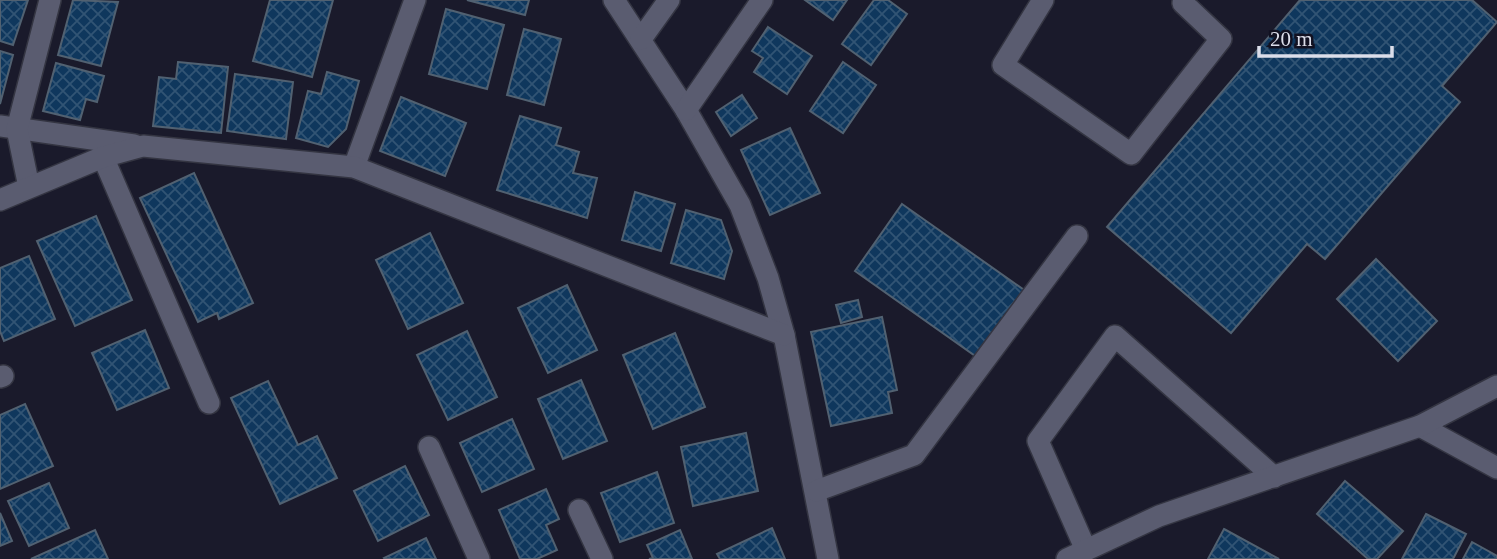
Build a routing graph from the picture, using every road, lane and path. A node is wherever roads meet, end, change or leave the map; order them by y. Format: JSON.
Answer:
{"nodes":[{"id":1,"x":50,"y":0,"type":"edge"},
{"id":2,"x":415,"y":0,"type":"edge"},
{"id":3,"x":614,"y":0,"type":"edge"},
{"id":4,"x":669,"y":0,"type":"edge"},
{"id":5,"x":762,"y":0,"type":"edge"},
{"id":6,"x":1043,"y":0,"type":"edge"},
{"id":7,"x":1185,"y":0,"type":"edge"},
{"id":8,"x":641,"y":39,"type":"junction"},
{"id":9,"x":685,"y":110,"type":"junction"},
{"id":10,"x":8,"y":127,"type":"edge"},
{"id":11,"x":143,"y":146,"type":"junction"},
{"id":12,"x":103,"y":158,"type":"junction"},
{"id":13,"x":354,"y":167,"type":"junction"},
{"id":14,"x":29,"y":187,"type":"junction"},
{"id":15,"x":0,"y":200,"type":"edge"},
{"id":16,"x":1077,"y":236,"type":"dead end"},
{"id":17,"x":784,"y":335,"type":"junction"},
{"id":18,"x":1497,"y":386,"type":"edge"},
{"id":19,"x":209,"y":403,"type":"dead end"},
{"id":20,"x":1420,"y":426,"type":"junction"},
{"id":21,"x":429,"y":447,"type":"dead end"},
{"id":22,"x":1497,"y":468,"type":"edge"},
{"id":23,"x":1274,"y":477,"type":"junction"},
{"id":24,"x":816,"y":491,"type":"junction"},
{"id":25,"x":579,"y":510,"type":"dead end"},
{"id":26,"x":1077,"y":555,"type":"edge"},
{"id":27,"x":479,"y":559,"type":"edge"},
{"id":28,"x":601,"y":559,"type":"edge"},
{"id":29,"x":828,"y":559,"type":"edge"}],
"edges":[{"from":1,"to":10,"type":"street"},
{"from":2,"to":13,"type":"street"},
{"from":3,"to":8,"type":"street"},
{"from":4,"to":8,"type":"street"},
{"from":5,"to":9,"type":"street"},
{"from":6,"to":7,"type":"street"},
{"from":8,"to":9,"type":"street"},
{"from":9,"to":17,"type":"street"},
{"from":10,"to":11,"type":"street"},
{"from":10,"to":14,"type":"street"},
{"from":11,"to":12,"type":"street"},
{"from":11,"to":13,"type":"street"},
{"from":12,"to":14,"type":"street"},
{"from":12,"to":19,"type":"street"},
{"from":13,"to":17,"type":"street"},
{"from":14,"to":15,"type":"street"},
{"from":16,"to":24,"type":"street"},
{"from":17,"to":24,"type":"street"},
{"from":18,"to":20,"type":"street"},
{"from":20,"to":22,"type":"street"},
{"from":20,"to":23,"type":"street"},
{"from":21,"to":27,"type":"street"},
{"from":23,"to":26,"type":"street"},
{"from":23,"to":26,"type":"street"},
{"from":24,"to":29,"type":"street"},
{"from":25,"to":28,"type":"street"}]}
